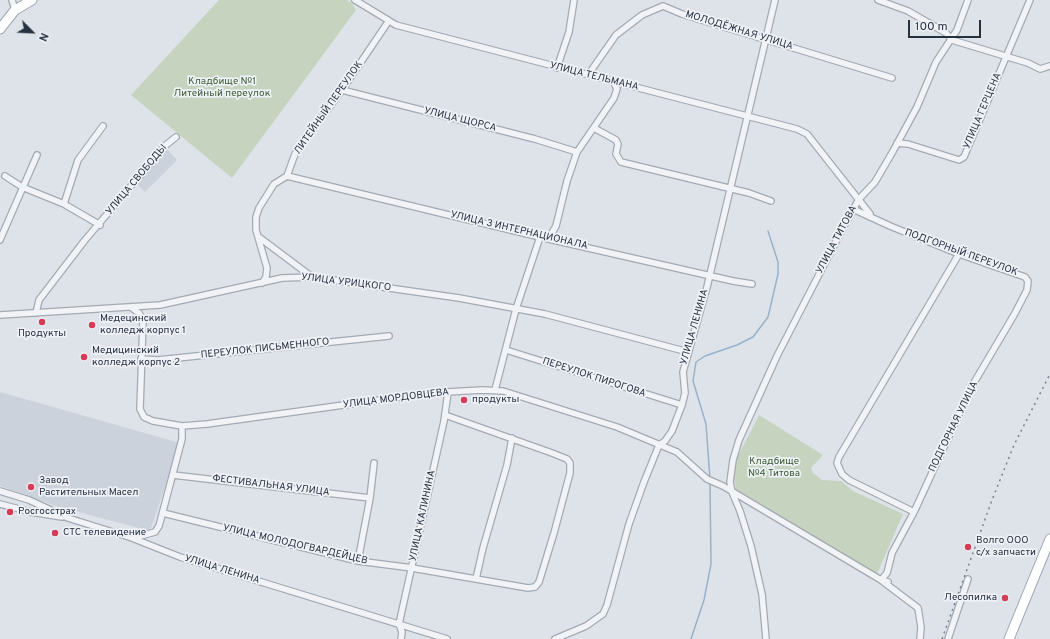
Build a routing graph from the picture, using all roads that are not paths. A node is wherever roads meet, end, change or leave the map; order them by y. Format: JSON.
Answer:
{"nodes":[{"id":1,"x":12,"y":0,"type":"edge"},
{"id":2,"x":32,"y":0,"type":"edge"},
{"id":3,"x":355,"y":0,"type":"edge"},
{"id":4,"x":574,"y":0,"type":"edge"},
{"id":5,"x":775,"y":0,"type":"edge"},
{"id":6,"x":878,"y":0,"type":"edge"},
{"id":7,"x":968,"y":0,"type":"edge"},
{"id":8,"x":1030,"y":0,"type":"edge"},
{"id":9,"x":15,"y":10,"type":"junction"},
{"id":10,"x":388,"y":22,"type":"junction"},
{"id":11,"x":0,"y":29,"type":"edge"},
{"id":12,"x":766,"y":39,"type":"junction"},
{"id":13,"x":952,"y":40,"type":"junction"},
{"id":14,"x":1006,"y":57,"type":"junction"},
{"id":15,"x":1050,"y":66,"type":"edge"},
{"id":16,"x":557,"y":68,"type":"junction"},
{"id":17,"x":588,"y":75,"type":"junction"},
{"id":18,"x":892,"y":78,"type":"dead end"},
{"id":19,"x":614,"y":83,"type":"junction"},
{"id":20,"x":342,"y":90,"type":"junction"},
{"id":21,"x":748,"y":116,"type":"junction"},
{"id":22,"x":103,"y":126,"type":"dead end"},
{"id":23,"x":594,"y":128,"type":"junction"},
{"id":24,"x":176,"y":137,"type":"dead end"},
{"id":25,"x":897,"y":143,"type":"junction"},
{"id":26,"x":577,"y":152,"type":"junction"},
{"id":27,"x":37,"y":155,"type":"dead end"},
{"id":28,"x":5,"y":176,"type":"dead end"},
{"id":29,"x":287,"y":176,"type":"junction"},
{"id":30,"x":22,"y":186,"type":"junction"},
{"id":31,"x":731,"y":189,"type":"junction"},
{"id":32,"x":859,"y":199,"type":"junction"},
{"id":33,"x":771,"y":202,"type":"dead end"},
{"id":34,"x":64,"y":204,"type":"junction"},
{"id":35,"x":853,"y":209,"type":"junction"},
{"id":36,"x":873,"y":218,"type":"junction"},
{"id":37,"x":100,"y":225,"type":"junction"},
{"id":38,"x":540,"y":237,"type":"junction"},
{"id":39,"x":259,"y":238,"type":"junction"},
{"id":40,"x":549,"y":238,"type":"junction"},
{"id":41,"x":0,"y":240,"type":"edge"},
{"id":42,"x":959,"y":254,"type":"junction"},
{"id":43,"x":709,"y":276,"type":"junction"},
{"id":44,"x":1025,"y":276,"type":"joint"},
{"id":45,"x":312,"y":277,"type":"junction"},
{"id":46,"x":262,"y":283,"type":"junction"},
{"id":47,"x":752,"y":284,"type":"dead end"},
{"id":48,"x":132,"y":308,"type":"junction"},
{"id":49,"x":516,"y":309,"type":"junction"},
{"id":50,"x":36,"y":313,"type":"junction"},
{"id":51,"x":0,"y":315,"type":"edge"},
{"id":52,"x":389,"y":336,"type":"dead end"},
{"id":53,"x":506,"y":350,"type":"junction"},
{"id":54,"x":688,"y":352,"type":"junction"},
{"id":55,"x":141,"y":359,"type":"junction"},
{"id":56,"x":495,"y":390,"type":"junction"},
{"id":57,"x":448,"y":392,"type":"junction"},
{"id":58,"x":682,"y":405,"type":"junction"},
{"id":59,"x":445,"y":415,"type":"junction"},
{"id":60,"x":182,"y":426,"type":"junction"},
{"id":61,"x":512,"y":438,"type":"junction"},
{"id":62,"x":659,"y":445,"type":"junction"},
{"id":63,"x":374,"y":463,"type":"dead end"},
{"id":64,"x":173,"y":475,"type":"junction"},
{"id":65,"x":730,"y":482,"type":"junction"},
{"id":66,"x":723,"y":486,"type":"junction"},
{"id":67,"x":0,"y":491,"type":"edge"},
{"id":68,"x":732,"y":492,"type":"junction"},
{"id":69,"x":370,"y":498,"type":"junction"},
{"id":70,"x":0,"y":504,"type":"edge"},
{"id":71,"x":914,"y":512,"type":"junction"},
{"id":72,"x":163,"y":513,"type":"junction"},
{"id":73,"x":68,"y":518,"type":"junction"},
{"id":74,"x":132,"y":538,"type":"junction"},
{"id":75,"x":1050,"y":539,"type":"edge"},
{"id":76,"x":358,"y":561,"type":"junction"},
{"id":77,"x":412,"y":568,"type":"junction"},
{"id":78,"x":476,"y":579,"type":"junction"},
{"id":79,"x":881,"y":580,"type":"junction"},
{"id":80,"x":968,"y":580,"type":"dead end"},
{"id":81,"x":888,"y":582,"type":"dead end"},
{"id":82,"x":399,"y":624,"type":"junction"},
{"id":83,"x":401,"y":639,"type":"edge"},
{"id":84,"x":447,"y":639,"type":"edge"},
{"id":85,"x":555,"y":639,"type":"edge"},
{"id":86,"x":766,"y":639,"type":"edge"},
{"id":87,"x":920,"y":639,"type":"edge"},
{"id":88,"x":948,"y":639,"type":"edge"},
{"id":89,"x":1009,"y":639,"type":"edge"}],
"edges":[{"from":1,"to":9,"type":"street"},
{"from":2,"to":9,"type":"main road"},
{"from":3,"to":10,"type":"street","name":"УЛИЦА ТЕЛЬМАНА"},
{"from":4,"to":16,"type":"street"},
{"from":5,"to":12,"type":"street","name":"УЛИЦА ЛЕНИНА"},
{"from":6,"to":13,"type":"street"},
{"from":7,"to":13,"type":"street","name":"УЛИЦА ТИТОВА"},
{"from":8,"to":14,"type":"street","name":"УЛИЦА ГЕРЦЕНА"},
{"from":9,"to":11,"type":"main road"},
{"from":10,"to":16,"type":"street","name":"УЛИЦА ТЕЛЬМАНА"},
{"from":10,"to":20,"type":"street","name":"ЛИТЕЙНЫЙ ПЕРЕУЛОК"},
{"from":12,"to":17,"type":"street","name":"МОЛОДЁЖНАЯ УЛИЦА"},
{"from":12,"to":18,"type":"street","name":"МОЛОДЁЖНАЯ УЛИЦА"},
{"from":12,"to":21,"type":"street","name":"УЛИЦА ЛЕНИНА"},
{"from":13,"to":14,"type":"street"},
{"from":13,"to":25,"type":"street","name":"УЛИЦА ТИТОВА"},
{"from":14,"to":15,"type":"street"},
{"from":14,"to":25,"type":"street","name":"УЛИЦА ГЕРЦЕНА"},
{"from":16,"to":17,"type":"street","name":"УЛИЦА ТЕЛЬМАНА"},
{"from":17,"to":19,"type":"street","name":"УЛИЦА ТЕЛЬМАНА"},
{"from":19,"to":21,"type":"street","name":"УЛИЦА ТЕЛЬМАНА"},
{"from":19,"to":23,"type":"street"},
{"from":20,"to":26,"type":"street","name":"УЛИЦА ЩОРСА"},
{"from":20,"to":29,"type":"street","name":"ЛИТЕЙНЫЙ ПЕРЕУЛОК"},
{"from":21,"to":31,"type":"street","name":"УЛИЦА ЛЕНИНА"},
{"from":21,"to":32,"type":"street","name":"УЛИЦА ТЕЛЬМАНА"},
{"from":22,"to":34,"type":"street"},
{"from":23,"to":26,"type":"street"},
{"from":23,"to":31,"type":"street"},
{"from":24,"to":37,"type":"street","name":"УЛИЦА СВОБОДЫ"},
{"from":25,"to":32,"type":"street","name":"УЛИЦА ТИТОВА"},
{"from":26,"to":40,"type":"street"},
{"from":27,"to":30,"type":"street"},
{"from":28,"to":30,"type":"street"},
{"from":29,"to":38,"type":"street","name":"УЛИЦА 3 ИНТЕРНАЦИОНАЛА"},
{"from":29,"to":39,"type":"street"},
{"from":30,"to":34,"type":"street"},
{"from":30,"to":41,"type":"street"},
{"from":31,"to":33,"type":"street"},
{"from":31,"to":43,"type":"street","name":"УЛИЦА ЛЕНИНА"},
{"from":32,"to":35,"type":"street","name":"УЛИЦА ТИТОВА"},
{"from":32,"to":36,"type":"street","name":"УЛИЦА ТЕЛЬМАНА"},
{"from":34,"to":37,"type":"street"},
{"from":35,"to":36,"type":"street","name":"ПОДГОРНЫЙ ПЕРЕУЛОК"},
{"from":35,"to":65,"type":"street","name":"УЛИЦА ТИТОВА"},
{"from":36,"to":42,"type":"street","name":"ПОДГОРНЫЙ ПЕРЕУЛОК"},
{"from":37,"to":50,"type":"street","name":"УЛИЦА СВОБОДЫ"},
{"from":38,"to":40,"type":"street","name":"УЛИЦА 3 ИНТЕРНАЦИОНАЛА"},
{"from":38,"to":49,"type":"street"},
{"from":39,"to":45,"type":"street"},
{"from":39,"to":46,"type":"street"},
{"from":40,"to":43,"type":"street","name":"УЛИЦА 3 ИНТЕРНАЦИОНАЛА"},
{"from":42,"to":44,"type":"street","name":"ПОДГОРНЫЙ ПЕРЕУЛОК"},
{"from":42,"to":71,"type":"street"},
{"from":43,"to":47,"type":"street","name":"УЛИЦА 3 ИНТЕРНАЦИОНАЛА"},
{"from":43,"to":54,"type":"street","name":"УЛИЦА ЛЕНИНА"},
{"from":44,"to":71,"type":"street","name":"ПОДГОРНАЯ УЛИЦА"},
{"from":45,"to":46,"type":"street","name":"УЛИЦА УРИЦКОГО"},
{"from":45,"to":49,"type":"street","name":"УЛИЦА УРИЦКОГО"},
{"from":46,"to":48,"type":"street","name":"УЛИЦА УРИЦКОГО"},
{"from":48,"to":50,"type":"street","name":"УЛИЦА УРИЦКОГО"},
{"from":48,"to":55,"type":"street","name":"УЛИЦА МОРДОВЦЕВА"},
{"from":49,"to":53,"type":"street"},
{"from":49,"to":54,"type":"street","name":"УЛИЦА УРИЦКОГО"},
{"from":50,"to":51,"type":"street","name":"УЛИЦА УРИЦКОГО"},
{"from":52,"to":55,"type":"street","name":"ПЕРЕУЛОК ПИСЬМЕННОГО"},
{"from":53,"to":56,"type":"street"},
{"from":53,"to":58,"type":"street","name":"ПЕРЕУЛОК ПИРОГОВА"},
{"from":54,"to":58,"type":"street","name":"УЛИЦА ЛЕНИНА"},
{"from":55,"to":60,"type":"street","name":"УЛИЦА МОРДОВЦЕВА"},
{"from":56,"to":57,"type":"street","name":"УЛИЦА МОРДОВЦЕВА"},
{"from":56,"to":62,"type":"street","name":"УЛИЦА МОРДОВЦЕВА"},
{"from":57,"to":59,"type":"street","name":"УЛИЦА КАЛИНИНА"},
{"from":57,"to":60,"type":"street","name":"УЛИЦА МОРДОВЦЕВА"},
{"from":58,"to":62,"type":"street","name":"УЛИЦА ЛЕНИНА"},
{"from":59,"to":61,"type":"street","name":"УЛИЦА МОЛОДОГВАРДЕЙЦЕВ"},
{"from":59,"to":77,"type":"street","name":"УЛИЦА КАЛИНИНА"},
{"from":60,"to":64,"type":"street"},
{"from":61,"to":78,"type":"street"},
{"from":61,"to":78,"type":"street","name":"УЛИЦА МОЛОДОГВАРДЕЙЦЕВ"},
{"from":62,"to":66,"type":"street","name":"УЛИЦА МОРДОВЦЕВА"},
{"from":62,"to":85,"type":"street","name":"УЛИЦА ЛЕНИНА"},
{"from":63,"to":69,"type":"street"},
{"from":64,"to":69,"type":"street","name":"ФЕСТИВАЛЬНАЯ УЛИЦА"},
{"from":64,"to":72,"type":"street"},
{"from":65,"to":66,"type":"street"},
{"from":65,"to":68,"type":"street","name":"УЛИЦА ТИТОВА"},
{"from":66,"to":68,"type":"street","name":"УЛИЦА МОРДОВЦЕВА"},
{"from":67,"to":73,"type":"street","name":"УЛИЦА ЛЕНИНА"},
{"from":68,"to":79,"type":"street"},
{"from":68,"to":86,"type":"street","name":"УЛИЦА ТИТОВА"},
{"from":69,"to":76,"type":"street"},
{"from":70,"to":73,"type":"street"},
{"from":71,"to":79,"type":"street","name":"ПОДГОРНАЯ УЛИЦА"},
{"from":72,"to":74,"type":"street"},
{"from":72,"to":76,"type":"street","name":"УЛИЦА МОЛОДОГВАРДЕЙЦЕВ"},
{"from":73,"to":74,"type":"street","name":"УЛИЦА ЛЕНИНА"},
{"from":74,"to":82,"type":"street","name":"УЛИЦА ЛЕНИНА"},
{"from":75,"to":89,"type":"main road"},
{"from":76,"to":77,"type":"street","name":"УЛИЦА МОЛОДОГВАРДЕЙЦЕВ"},
{"from":77,"to":78,"type":"street","name":"УЛИЦА МОЛОДОГВАРДЕЙЦЕВ"},
{"from":77,"to":82,"type":"street","name":"УЛИЦА КАЛИНИНА"},
{"from":79,"to":81,"type":"street"},
{"from":79,"to":87,"type":"street"},
{"from":80,"to":88,"type":"street"},
{"from":82,"to":83,"type":"street","name":"УЛИЦА КАЛИНИНА"},
{"from":82,"to":84,"type":"street","name":"УЛИЦА ЛЕНИНА"}]}
